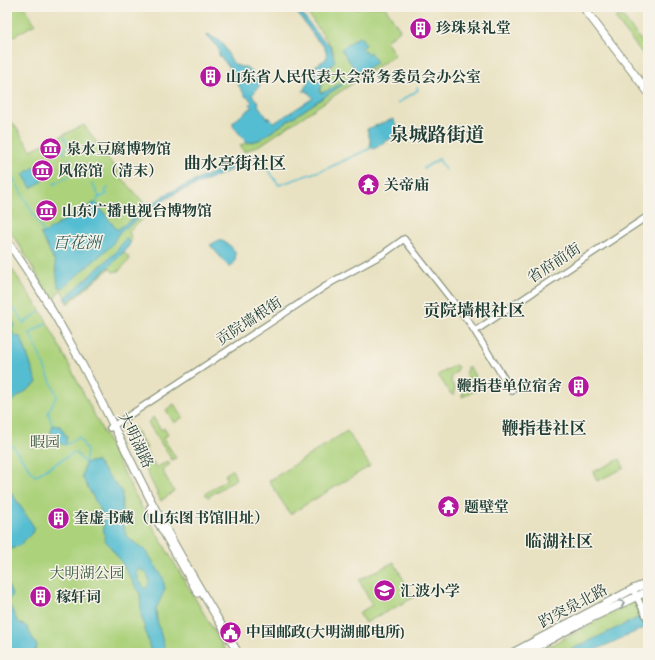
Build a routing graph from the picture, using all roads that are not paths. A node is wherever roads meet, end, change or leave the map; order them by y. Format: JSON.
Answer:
{"nodes":[{"id":1,"x":583,"y":7,"type":"edge"},
{"id":2,"x":648,"y":92,"type":"edge"},
{"id":3,"x":648,"y":216,"type":"edge"},
{"id":4,"x":7,"y":240,"type":"edge"},
{"id":5,"x":7,"y":247,"type":"edge"},
{"id":6,"x":475,"y":331,"type":"junction"},
{"id":7,"x":512,"y":391,"type":"dead end"},
{"id":8,"x":112,"y":427,"type":"junction"},
{"id":9,"x":648,"y":583,"type":"edge"},
{"id":10,"x":648,"y":591,"type":"edge"},
{"id":11,"x":636,"y":595,"type":"junction"},
{"id":12,"x":648,"y":620,"type":"edge"},
{"id":13,"x":234,"y":653,"type":"edge"},
{"id":14,"x":238,"y":653,"type":"edge"},
{"id":15,"x":512,"y":653,"type":"edge"},
{"id":16,"x":525,"y":653,"type":"edge"}],
"edges":[{"from":1,"to":2,"type":"main road"},
{"from":3,"to":6,"type":"street","name":"省府前街"},
{"from":4,"to":8,"type":"main road","name":"大明湖路"},
{"from":5,"to":8,"type":"main road","name":"大明湖路"},
{"from":6,"to":7,"type":"street"},
{"from":6,"to":8,"type":"street","name":"贡院墙根街"},
{"from":8,"to":13,"type":"main road","name":"大明湖路"},
{"from":8,"to":14,"type":"main road","name":"大明湖路"},
{"from":9,"to":11,"type":"main road","name":"趵突泉北路"},
{"from":10,"to":11,"type":"main road","name":"趵突泉北路"},
{"from":11,"to":12,"type":"street"},
{"from":11,"to":15,"type":"main road","name":"趵突泉北路"},
{"from":16,"to":11,"type":"main road","name":"趵突泉北路","one_way":true}]}
